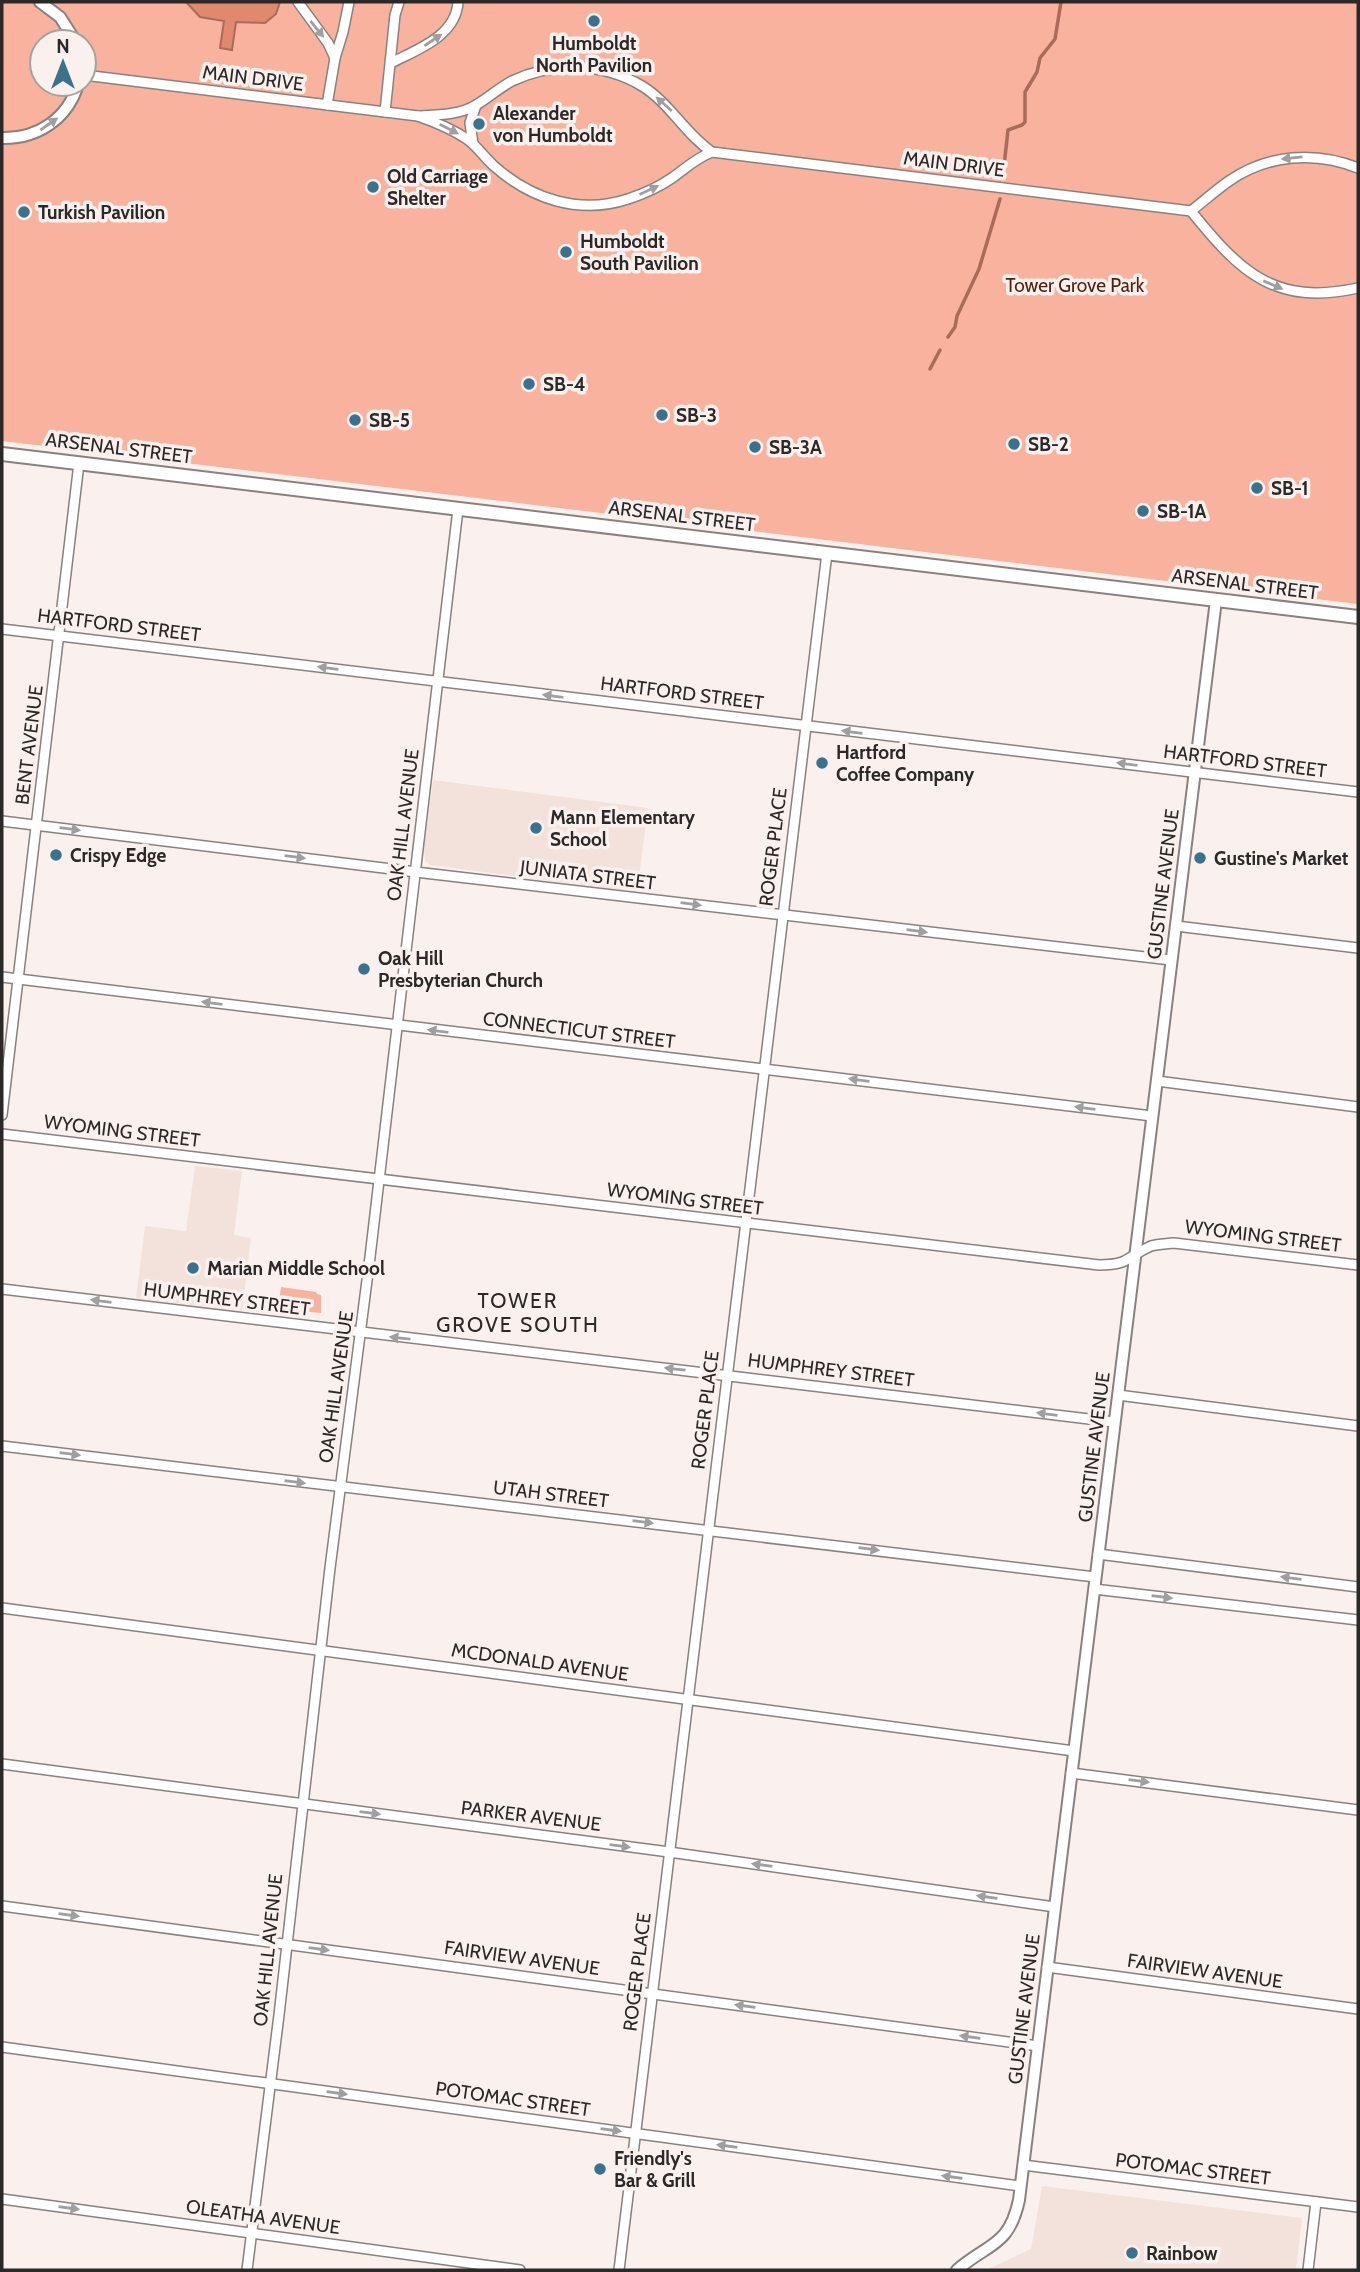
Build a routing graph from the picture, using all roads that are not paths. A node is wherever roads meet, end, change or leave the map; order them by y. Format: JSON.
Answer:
{"nodes":[{"id":1,"x":40,"y":2,"type":"edge"},
{"id":2,"x":298,"y":2,"type":"edge"},
{"id":3,"x":349,"y":2,"type":"edge"},
{"id":4,"x":399,"y":2,"type":"edge"},
{"id":5,"x":458,"y":2,"type":"edge"},
{"id":6,"x":67,"y":28,"type":"edge"},
{"id":7,"x":335,"y":58,"type":"junction"},
{"id":8,"x":391,"y":63,"type":"junction"},
{"id":9,"x":98,"y":77,"type":"edge"},
{"id":10,"x":71,"y":98,"type":"edge"},
{"id":11,"x":327,"y":105,"type":"junction"},
{"id":12,"x":476,"y":105,"type":"junction"},
{"id":13,"x":385,"y":112,"type":"junction"},
{"id":14,"x":418,"y":116,"type":"junction"},
{"id":15,"x":2,"y":138,"type":"edge"},
{"id":16,"x":474,"y":145,"type":"junction"},
{"id":17,"x":712,"y":152,"type":"junction"},
{"id":18,"x":1358,"y":169,"type":"edge"},
{"id":19,"x":1191,"y":211,"type":"junction"},
{"id":20,"x":1358,"y":288,"type":"edge"},
{"id":21,"x":3,"y":454,"type":"edge"},
{"id":22,"x":79,"y":463,"type":"junction"},
{"id":23,"x":458,"y":509,"type":"junction"},
{"id":24,"x":827,"y":553,"type":"junction"},
{"id":25,"x":1216,"y":600,"type":"junction"},
{"id":26,"x":1358,"y":617,"type":"edge"},
{"id":27,"x":2,"y":629,"type":"edge"},
{"id":28,"x":60,"y":635,"type":"junction"},
{"id":29,"x":439,"y":682,"type":"junction"},
{"id":30,"x":806,"y":726,"type":"junction"},
{"id":31,"x":1195,"y":773,"type":"junction"},
{"id":32,"x":1358,"y":792,"type":"edge"},
{"id":33,"x":2,"y":821,"type":"edge"},
{"id":34,"x":36,"y":825,"type":"junction"},
{"id":35,"x":416,"y":872,"type":"junction"},
{"id":36,"x":783,"y":915,"type":"junction"},
{"id":37,"x":1176,"y":926,"type":"junction"},
{"id":38,"x":1358,"y":948,"type":"edge"},
{"id":39,"x":1171,"y":960,"type":"junction"},
{"id":40,"x":2,"y":977,"type":"edge"},
{"id":41,"x":18,"y":979,"type":"junction"},
{"id":42,"x":396,"y":1026,"type":"junction"},
{"id":43,"x":764,"y":1069,"type":"junction"},
{"id":44,"x":1157,"y":1081,"type":"junction"},
{"id":45,"x":1358,"y":1107,"type":"edge"},
{"id":46,"x":2,"y":1115,"type":"edge"},
{"id":47,"x":1152,"y":1116,"type":"junction"},
{"id":48,"x":2,"y":1134,"type":"edge"},
{"id":49,"x":378,"y":1181,"type":"junction"},
{"id":50,"x":745,"y":1223,"type":"junction"},
{"id":51,"x":1135,"y":1254,"type":"junction"},
{"id":52,"x":1358,"y":1265,"type":"edge"},
{"id":53,"x":2,"y":1289,"type":"edge"},
{"id":54,"x":360,"y":1333,"type":"junction"},
{"id":55,"x":727,"y":1375,"type":"junction"},
{"id":56,"x":1118,"y":1395,"type":"junction"},
{"id":57,"x":1114,"y":1422,"type":"junction"},
{"id":58,"x":1358,"y":1426,"type":"edge"},
{"id":59,"x":2,"y":1446,"type":"edge"},
{"id":60,"x":340,"y":1487,"type":"junction"},
{"id":61,"x":708,"y":1530,"type":"junction"},
{"id":62,"x":1098,"y":1554,"type":"junction"},
{"id":63,"x":1095,"y":1577,"type":"junction"},
{"id":64,"x":1358,"y":1587,"type":"edge"},
{"id":65,"x":1094,"y":1589,"type":"junction"},
{"id":66,"x":2,"y":1608,"type":"edge"},
{"id":67,"x":1358,"y":1620,"type":"edge"},
{"id":68,"x":320,"y":1650,"type":"junction"},
{"id":69,"x":687,"y":1699,"type":"junction"},
{"id":70,"x":1074,"y":1751,"type":"junction"},
{"id":71,"x":2,"y":1764,"type":"edge"},
{"id":72,"x":1071,"y":1773,"type":"junction"},
{"id":73,"x":303,"y":1804,"type":"junction"},
{"id":74,"x":1358,"y":1810,"type":"edge"},
{"id":75,"x":669,"y":1852,"type":"junction"},
{"id":76,"x":2,"y":1906,"type":"edge"},
{"id":77,"x":1055,"y":1907,"type":"junction"},
{"id":78,"x":286,"y":1945,"type":"junction"},
{"id":79,"x":1047,"y":1967,"type":"junction"},
{"id":80,"x":652,"y":1993,"type":"junction"},
{"id":81,"x":1358,"y":2008,"type":"edge"},
{"id":82,"x":1038,"y":2046,"type":"junction"},
{"id":83,"x":2,"y":2048,"type":"edge"},
{"id":84,"x":270,"y":2083,"type":"junction"},
{"id":85,"x":635,"y":2133,"type":"junction"},
{"id":86,"x":1023,"y":2165,"type":"junction"},
{"id":87,"x":1020,"y":2186,"type":"junction"},
{"id":88,"x":2,"y":2199,"type":"edge"},
{"id":89,"x":1316,"y":2202,"type":"junction"},
{"id":90,"x":1358,"y":2207,"type":"edge"},
{"id":91,"x":251,"y":2233,"type":"junction"},
{"id":92,"x":247,"y":2270,"type":"edge"},
{"id":93,"x":520,"y":2270,"type":"edge"},
{"id":94,"x":619,"y":2270,"type":"edge"},
{"id":95,"x":957,"y":2270,"type":"edge"},
{"id":96,"x":1308,"y":2270,"type":"edge"}],
"edges":[{"from":1,"to":6,"type":"street"},
{"from":2,"to":7,"type":"street","one_way":true},
{"from":3,"to":7,"type":"street"},
{"from":4,"to":8,"type":"street"},
{"from":8,"to":5,"type":"street","one_way":true},
{"from":7,"to":11,"type":"street"},
{"from":8,"to":13,"type":"street"},
{"from":9,"to":11,"type":"street","name":"MAIN DRIVE"},
{"from":15,"to":10,"type":"street","one_way":true},
{"from":11,"to":13,"type":"street","name":"MAIN DRIVE"},
{"from":12,"to":14,"type":"street","name":"MAIN DRIVE"},
{"from":12,"to":16,"type":"street"},
{"from":17,"to":12,"type":"street","name":"MAIN DRIVE","one_way":true},
{"from":13,"to":14,"type":"street","name":"MAIN DRIVE"},
{"from":14,"to":16,"type":"street","name":"MAIN DRIVE","one_way":true},
{"from":16,"to":17,"type":"street","name":"MAIN DRIVE","one_way":true},
{"from":17,"to":19,"type":"street","name":"MAIN DRIVE"},
{"from":18,"to":19,"type":"street","one_way":true},
{"from":19,"to":20,"type":"street","one_way":true},
{"from":21,"to":22,"type":"main road","name":"ARSENAL STREET"},
{"from":22,"to":23,"type":"main road","name":"ARSENAL STREET"},
{"from":22,"to":28,"type":"street","name":"BENT AVENUE"},
{"from":23,"to":24,"type":"main road","name":"ARSENAL STREET"},
{"from":23,"to":29,"type":"street","name":"OAK HILL AVENUE"},
{"from":24,"to":25,"type":"main road","name":"ARSENAL STREET"},
{"from":24,"to":30,"type":"street","name":"ROGER PLACE"},
{"from":25,"to":26,"type":"main road","name":"ARSENAL STREET"},
{"from":25,"to":31,"type":"street","name":"GUSTINE AVENUE"},
{"from":27,"to":28,"type":"street","name":"HARTFORD STREET"},
{"from":29,"to":28,"type":"street","name":"HARTFORD STREET","one_way":true},
{"from":28,"to":34,"type":"street","name":"BENT AVENUE"},
{"from":30,"to":29,"type":"street","name":"HARTFORD STREET","one_way":true},
{"from":29,"to":35,"type":"street","name":"OAK HILL AVENUE"},
{"from":31,"to":30,"type":"street","name":"HARTFORD STREET","one_way":true},
{"from":30,"to":36,"type":"street","name":"ROGER PLACE"},
{"from":31,"to":32,"type":"street","name":"HARTFORD STREET"},
{"from":31,"to":37,"type":"street","name":"GUSTINE AVENUE"},
{"from":33,"to":34,"type":"street","name":"JUNIATA STREET"},
{"from":34,"to":35,"type":"street","name":"JUNIATA STREET","one_way":true},
{"from":34,"to":41,"type":"street","name":"BENT AVENUE"},
{"from":35,"to":36,"type":"street","name":"JUNIATA STREET","one_way":true},
{"from":35,"to":42,"type":"street","name":"OAK HILL AVENUE"},
{"from":36,"to":39,"type":"street","name":"JUNIATA STREET","one_way":true},
{"from":36,"to":43,"type":"street","name":"ROGER PLACE"},
{"from":37,"to":38,"type":"street"},
{"from":37,"to":39,"type":"street","name":"GUSTINE AVENUE"},
{"from":39,"to":44,"type":"street","name":"GUSTINE AVENUE"},
{"from":40,"to":41,"type":"street","name":"CONNECTICUT STREET"},
{"from":42,"to":41,"type":"street","name":"CONNECTICUT STREET","one_way":true},
{"from":41,"to":46,"type":"street","name":"BENT AVENUE"},
{"from":43,"to":42,"type":"street","name":"CONNECTICUT STREET","one_way":true},
{"from":42,"to":49,"type":"street","name":"OAK HILL AVENUE"},
{"from":47,"to":43,"type":"street","name":"CONNECTICUT STREET","one_way":true},
{"from":43,"to":50,"type":"street","name":"ROGER PLACE"},
{"from":44,"to":45,"type":"street"},
{"from":44,"to":47,"type":"street","name":"GUSTINE AVENUE"},
{"from":47,"to":51,"type":"street","name":"GUSTINE AVENUE"},
{"from":48,"to":49,"type":"street","name":"WYOMING STREET"},
{"from":49,"to":50,"type":"street","name":"WYOMING STREET"},
{"from":49,"to":54,"type":"street","name":"OAK HILL AVENUE"},
{"from":50,"to":51,"type":"street","name":"WYOMING STREET"},
{"from":50,"to":55,"type":"street","name":"ROGER PLACE"},
{"from":51,"to":52,"type":"street","name":"WYOMING STREET"},
{"from":51,"to":56,"type":"street","name":"GUSTINE AVENUE"},
{"from":54,"to":53,"type":"street","name":"HUMPHREY STREET","one_way":true},
{"from":55,"to":54,"type":"street","name":"HUMPHREY STREET","one_way":true},
{"from":54,"to":60,"type":"street","name":"OAK HILL AVENUE"},
{"from":57,"to":55,"type":"street","name":"HUMPHREY STREET","one_way":true},
{"from":55,"to":61,"type":"street","name":"ROGER PLACE"},
{"from":56,"to":57,"type":"street","name":"GUSTINE AVENUE"},
{"from":56,"to":58,"type":"street"},
{"from":57,"to":62,"type":"street","name":"GUSTINE AVENUE"},
{"from":59,"to":60,"type":"street","name":"UTAH STREET","one_way":true},
{"from":60,"to":61,"type":"street","name":"UTAH STREET","one_way":true},
{"from":60,"to":68,"type":"street","name":"OAK HILL AVENUE"},
{"from":61,"to":63,"type":"street","name":"UTAH STREET","one_way":true},
{"from":61,"to":69,"type":"street","name":"ROGER PLACE"},
{"from":62,"to":63,"type":"street","name":"GUSTINE AVENUE"},
{"from":64,"to":62,"type":"street","one_way":true},
{"from":63,"to":65,"type":"street","name":"GUSTINE AVENUE"},
{"from":65,"to":67,"type":"street","one_way":true},
{"from":65,"to":70,"type":"street","name":"GUSTINE AVENUE"},
{"from":66,"to":68,"type":"street","name":"MCDONALD AVENUE"},
{"from":68,"to":69,"type":"street","name":"MCDONALD AVENUE"},
{"from":68,"to":73,"type":"street","name":"OAK HILL AVENUE"},
{"from":69,"to":70,"type":"street","name":"MCDONALD AVENUE"},
{"from":69,"to":75,"type":"street","name":"ROGER PLACE"},
{"from":70,"to":72,"type":"street","name":"GUSTINE AVENUE"},
{"from":71,"to":73,"type":"street","name":"PARKER AVENUE"},
{"from":72,"to":74,"type":"street","one_way":true},
{"from":72,"to":77,"type":"street","name":"GUSTINE AVENUE"},
{"from":73,"to":75,"type":"street","name":"PARKER AVENUE","one_way":true},
{"from":73,"to":78,"type":"street","name":"OAK HILL AVENUE"},
{"from":77,"to":75,"type":"street","name":"PARKER AVENUE","one_way":true},
{"from":75,"to":80,"type":"street","name":"ROGER PLACE"},
{"from":76,"to":78,"type":"street","name":"FAIRVIEW AVENUE","one_way":true},
{"from":77,"to":79,"type":"street","name":"GUSTINE AVENUE"},
{"from":78,"to":80,"type":"street","name":"FAIRVIEW AVENUE","one_way":true},
{"from":78,"to":84,"type":"street","name":"OAK HILL AVENUE"},
{"from":79,"to":81,"type":"street","name":"FAIRVIEW AVENUE"},
{"from":79,"to":82,"type":"street","name":"GUSTINE AVENUE"},
{"from":82,"to":80,"type":"street","name":"FAIRVIEW AVENUE","one_way":true},
{"from":80,"to":85,"type":"street","name":"ROGER PLACE"},
{"from":82,"to":86,"type":"street","name":"GUSTINE AVENUE"},
{"from":83,"to":84,"type":"street","name":"POTOMAC STREET"},
{"from":84,"to":85,"type":"street","name":"POTOMAC STREET","one_way":true},
{"from":84,"to":91,"type":"street","name":"OAK HILL AVENUE"},
{"from":87,"to":85,"type":"street","name":"POTOMAC STREET","one_way":true},
{"from":85,"to":94,"type":"street","name":"ROGER PLACE"},
{"from":86,"to":87,"type":"street","name":"GUSTINE AVENUE"},
{"from":86,"to":89,"type":"street","name":"POTOMAC STREET"},
{"from":87,"to":95,"type":"street","name":"GUSTINE AVENUE"},
{"from":88,"to":91,"type":"street","name":"OLEATHA AVENUE","one_way":true},
{"from":89,"to":90,"type":"street","name":"POTOMAC STREET"},
{"from":89,"to":96,"type":"street"},
{"from":91,"to":92,"type":"street","name":"OAK HILL AVENUE"},
{"from":91,"to":93,"type":"street","name":"OLEATHA AVENUE"}]}
